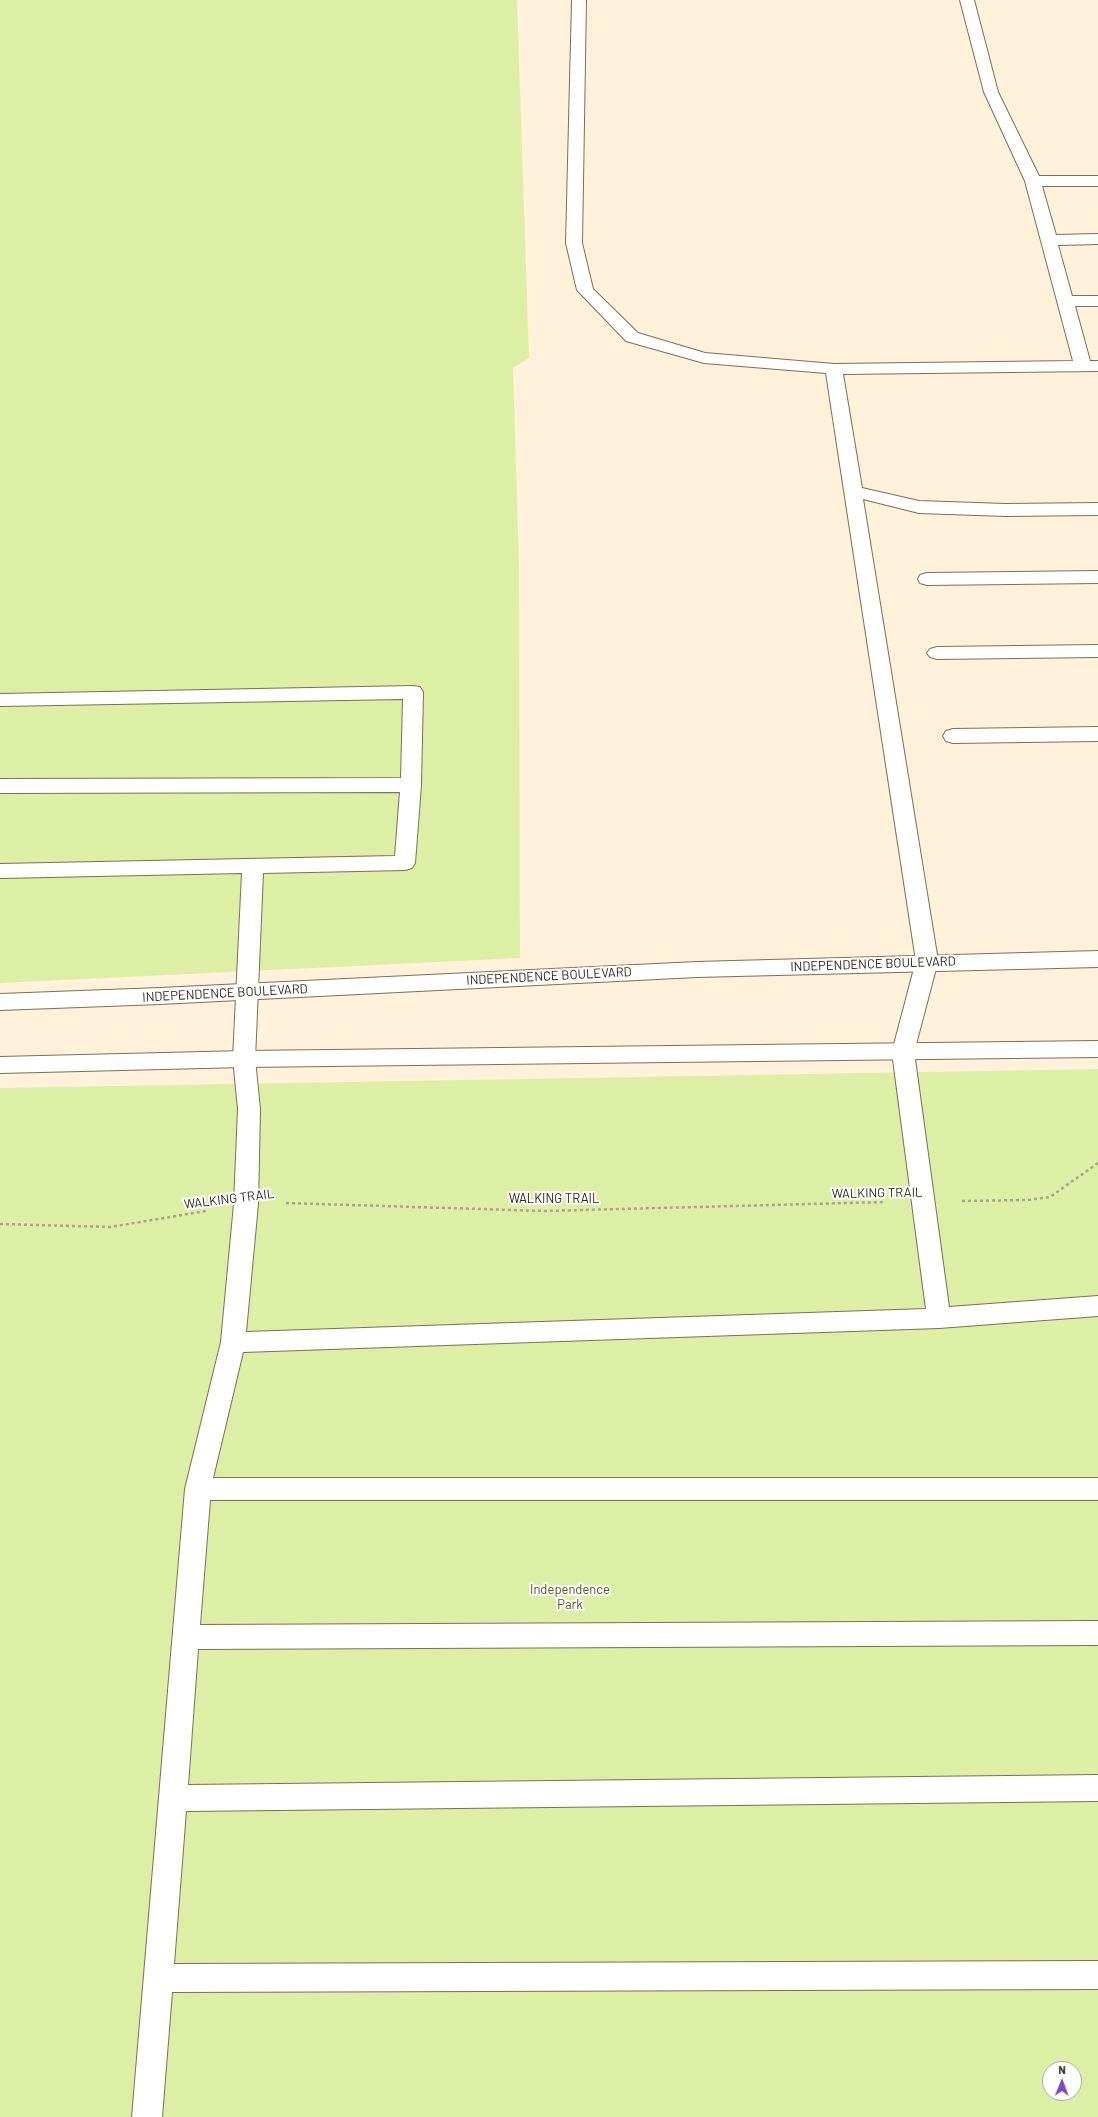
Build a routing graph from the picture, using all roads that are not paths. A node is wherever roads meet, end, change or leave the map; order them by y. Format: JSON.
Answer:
{"nodes":[{"id":1,"x":579,"y":0,"type":"edge"},
{"id":2,"x":967,"y":0,"type":"edge"},
{"id":3,"x":1032,"y":181,"type":"junction"},
{"id":4,"x":1098,"y":181,"type":"edge"},
{"id":5,"x":1098,"y":239,"type":"edge"},
{"id":6,"x":1049,"y":240,"type":"junction"},
{"id":7,"x":1065,"y":301,"type":"junction"},
{"id":8,"x":1098,"y":301,"type":"edge"},
{"id":9,"x":1091,"y":366,"type":"edge"},
{"id":10,"x":834,"y":370,"type":"junction"},
{"id":11,"x":853,"y":491,"type":"junction"},
{"id":12,"x":1098,"y":509,"type":"edge"},
{"id":13,"x":1098,"y":577,"type":"edge"},
{"id":14,"x":927,"y":579,"type":"dead end"},
{"id":15,"x":1098,"y":651,"type":"edge"},
{"id":16,"x":937,"y":653,"type":"dead end"},
{"id":17,"x":0,"y":700,"type":"edge"},
{"id":18,"x":1098,"y":734,"type":"edge"},
{"id":19,"x":953,"y":736,"type":"dead end"},
{"id":20,"x":411,"y":785,"type":"junction"},
{"id":21,"x":0,"y":786,"type":"edge"},
{"id":22,"x":253,"y":866,"type":"junction"},
{"id":23,"x":0,"y":871,"type":"edge"},
{"id":24,"x":1098,"y":959,"type":"edge"},
{"id":25,"x":927,"y":961,"type":"junction"},
{"id":26,"x":246,"y":992,"type":"junction"},
{"id":27,"x":0,"y":1002,"type":"edge"},
{"id":28,"x":1098,"y":1049,"type":"edge"},
{"id":29,"x":903,"y":1052,"type":"junction"},
{"id":30,"x":244,"y":1059,"type":"junction"},
{"id":31,"x":0,"y":1065,"type":"edge"},
{"id":32,"x":1098,"y":1306,"type":"edge"},
{"id":33,"x":939,"y":1318,"type":"junction"},
{"id":34,"x":233,"y":1342,"type":"junction"},
{"id":35,"x":198,"y":1489,"type":"junction"},
{"id":36,"x":1098,"y":1489,"type":"edge"},
{"id":37,"x":1098,"y":1633,"type":"edge"},
{"id":38,"x":185,"y":1637,"type":"junction"},
{"id":39,"x":1098,"y":1788,"type":"edge"},
{"id":40,"x":173,"y":1798,"type":"junction"},
{"id":41,"x":1098,"y":1975,"type":"edge"},
{"id":42,"x":158,"y":1978,"type":"junction"},
{"id":43,"x":147,"y":2117,"type":"edge"}],
"edges":[{"from":1,"to":10,"type":"street"},
{"from":2,"to":3,"type":"street"},
{"from":3,"to":4,"type":"street"},
{"from":3,"to":6,"type":"street"},
{"from":5,"to":6,"type":"street"},
{"from":6,"to":7,"type":"street"},
{"from":7,"to":8,"type":"street"},
{"from":7,"to":9,"type":"street"},
{"from":9,"to":10,"type":"street"},
{"from":10,"to":11,"type":"street"},
{"from":11,"to":12,"type":"street"},
{"from":11,"to":25,"type":"street"},
{"from":13,"to":14,"type":"street"},
{"from":15,"to":16,"type":"street"},
{"from":17,"to":20,"type":"street"},
{"from":18,"to":19,"type":"street"},
{"from":20,"to":21,"type":"street"},
{"from":20,"to":22,"type":"street"},
{"from":22,"to":23,"type":"street"},
{"from":22,"to":26,"type":"street"},
{"from":24,"to":25,"type":"street","name":"INDEPENDENCE BOULEVARD"},
{"from":25,"to":26,"type":"street","name":"INDEPENDENCE BOULEVARD"},
{"from":25,"to":29,"type":"street"},
{"from":26,"to":27,"type":"street","name":"INDEPENDENCE BOULEVARD"},
{"from":26,"to":30,"type":"street"},
{"from":28,"to":29,"type":"street"},
{"from":29,"to":30,"type":"street"},
{"from":29,"to":33,"type":"street"},
{"from":30,"to":31,"type":"street"},
{"from":30,"to":34,"type":"street"},
{"from":32,"to":33,"type":"street"},
{"from":33,"to":34,"type":"street"},
{"from":34,"to":35,"type":"street"},
{"from":35,"to":36,"type":"street"},
{"from":35,"to":38,"type":"street"},
{"from":37,"to":38,"type":"street"},
{"from":38,"to":40,"type":"street"},
{"from":39,"to":40,"type":"street"},
{"from":40,"to":42,"type":"street"},
{"from":41,"to":42,"type":"street"},
{"from":42,"to":43,"type":"street"}]}
